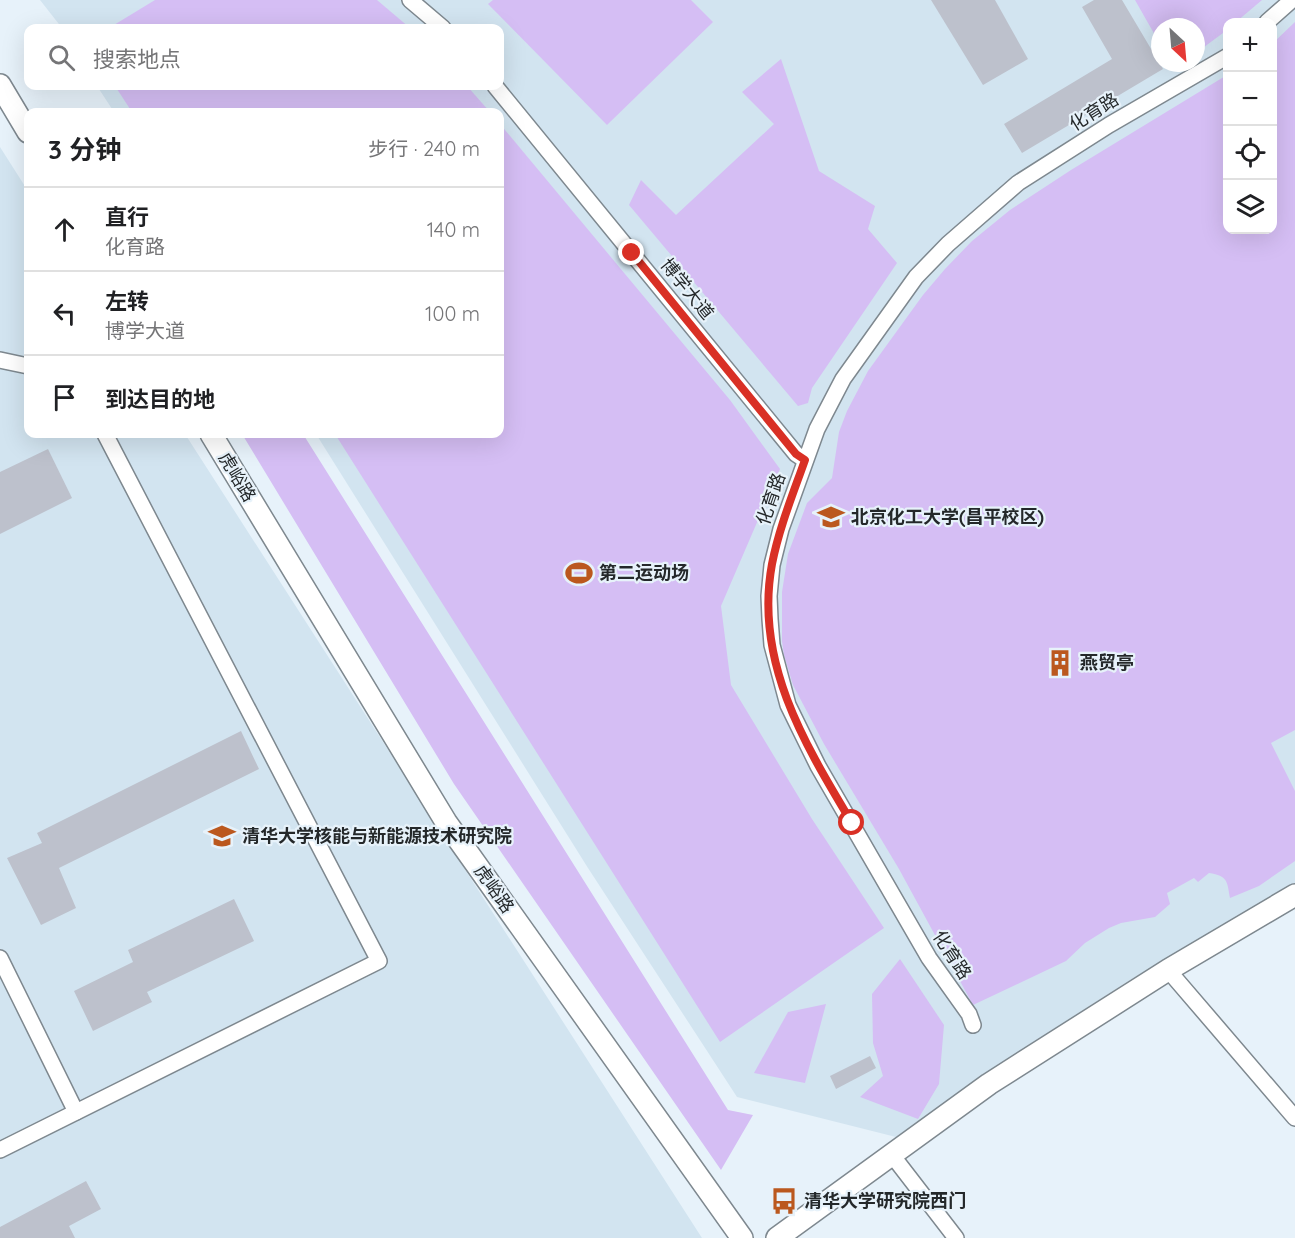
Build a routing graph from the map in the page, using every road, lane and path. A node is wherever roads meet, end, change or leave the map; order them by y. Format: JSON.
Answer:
{"nodes":[{"id":1,"x":410,"y":0,"type":"edge"},
{"id":2,"x":1292,"y":0,"type":"edge"},
{"id":3,"x":1272,"y":18,"type":"edge"},
{"id":4,"x":438,"y":24,"type":"edge"},
{"id":5,"x":1223,"y":58,"type":"edge"},
{"id":6,"x":0,"y":85,"type":"edge"},
{"id":7,"x":498,"y":90,"type":"edge"},
{"id":8,"x":24,"y":125,"type":"edge"},
{"id":9,"x":0,"y":360,"type":"edge"},
{"id":10,"x":24,"y":365,"type":"edge"},
{"id":11,"x":107,"y":438,"type":"edge"},
{"id":12,"x":213,"y":438,"type":"edge"},
{"id":13,"x":805,"y":460,"type":"junction"},
{"id":14,"x":1295,"y":895,"type":"edge"},
{"id":15,"x":0,"y":958,"type":"edge"},
{"id":16,"x":1168,"y":970,"type":"junction"},
{"id":17,"x":973,"y":1025,"type":"dead end"},
{"id":18,"x":76,"y":1112,"type":"junction"},
{"id":19,"x":1295,"y":1118,"type":"edge"},
{"id":20,"x":0,"y":1150,"type":"edge"},
{"id":21,"x":892,"y":1155,"type":"junction"},
{"id":22,"x":742,"y":1238,"type":"edge"},
{"id":23,"x":777,"y":1238,"type":"edge"},
{"id":24,"x":956,"y":1238,"type":"edge"}],
"edges":[{"from":1,"to":4,"type":"street"},
{"from":2,"to":3,"type":"street"},
{"from":5,"to":13,"type":"street","name":"化育路"},
{"from":6,"to":8,"type":"street"},
{"from":7,"to":13,"type":"street","name":"博学大道"},
{"from":9,"to":10,"type":"street"},
{"from":11,"to":18,"type":"street"},
{"from":12,"to":22,"type":"street","name":"虎峪路"},
{"from":13,"to":17,"type":"street","name":"化育路"},
{"from":14,"to":16,"type":"street"},
{"from":15,"to":18,"type":"street"},
{"from":16,"to":19,"type":"street"},
{"from":16,"to":21,"type":"street"},
{"from":18,"to":20,"type":"street"},
{"from":21,"to":23,"type":"street"},
{"from":21,"to":24,"type":"street"}]}
